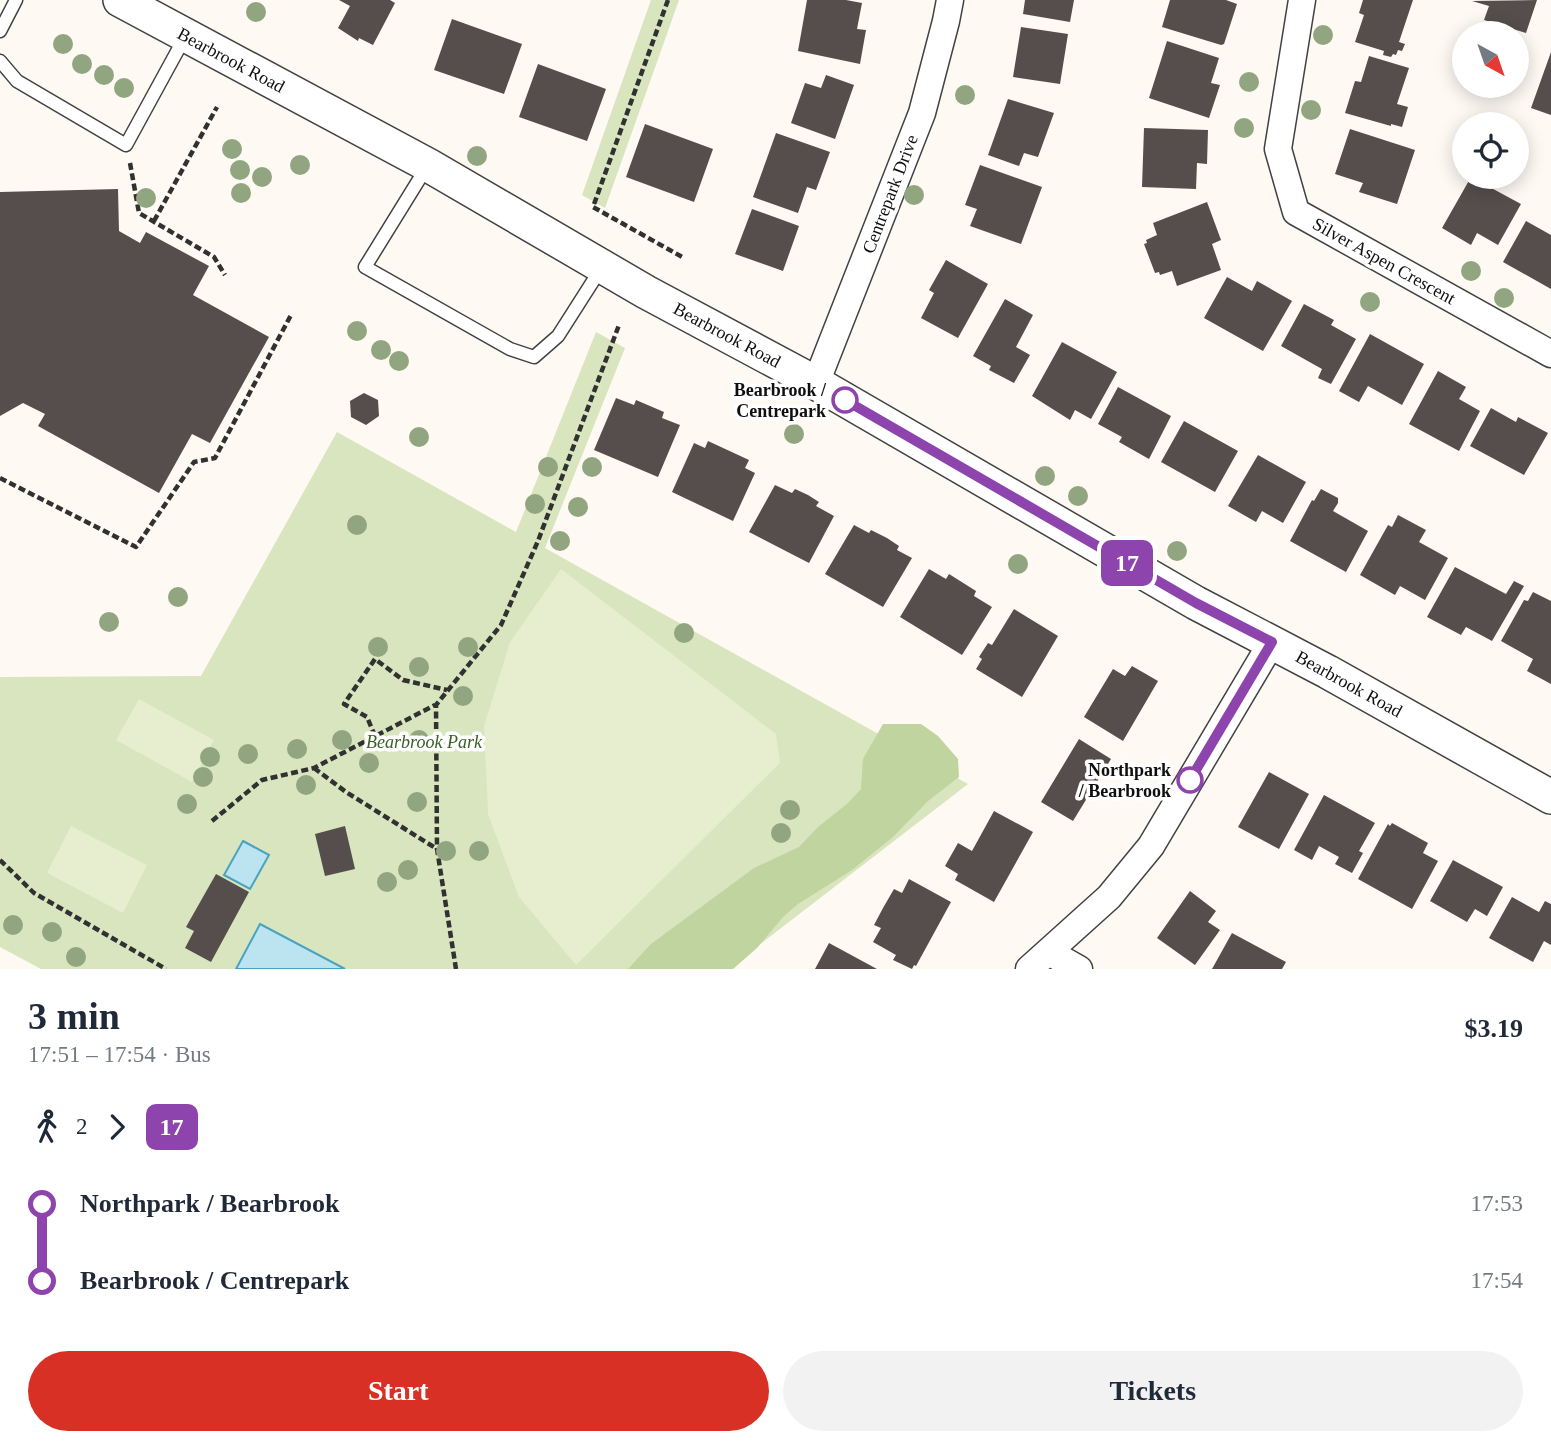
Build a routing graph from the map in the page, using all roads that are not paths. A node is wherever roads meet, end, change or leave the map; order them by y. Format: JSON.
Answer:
{"nodes":[{"id":1,"x":16,"y":0,"type":"edge"},
{"id":2,"x":120,"y":0,"type":"edge"},
{"id":3,"x":950,"y":0,"type":"edge"},
{"id":4,"x":1302,"y":0,"type":"edge"},
{"id":5,"x":0,"y":31,"type":"edge"},
{"id":6,"x":186,"y":35,"type":"junction"},
{"id":7,"x":0,"y":61,"type":"edge"},
{"id":8,"x":428,"y":165,"type":"junction"},
{"id":9,"x":603,"y":267,"type":"junction"},
{"id":10,"x":1551,"y":354,"type":"edge"},
{"id":11,"x":816,"y":383,"type":"junction"},
{"id":12,"x":1272,"y":642,"type":"junction"},
{"id":13,"x":1551,"y":797,"type":"edge"},
{"id":14,"x":1039,"y":960,"type":"edge"},
{"id":15,"x":1079,"y":969,"type":"edge"}],
"edges":[{"from":1,"to":5,"type":"lane"},
{"from":2,"to":6,"type":"street","name":"Bearbrook Road"},
{"from":3,"to":11,"type":"street","name":"Centrepark Drive"},
{"from":4,"to":10,"type":"street","name":"Silver Aspen Crescent"},
{"from":6,"to":7,"type":"lane"},
{"from":6,"to":8,"type":"street","name":"Bearbrook Road"},
{"from":8,"to":9,"type":"street","name":"Bearbrook Road"},
{"from":8,"to":9,"type":"lane"},
{"from":9,"to":11,"type":"street","name":"Bearbrook Road"},
{"from":11,"to":12,"type":"street","name":"Bearbrook Road"},
{"from":12,"to":13,"type":"street","name":"Bearbrook Road"},
{"from":12,"to":14,"type":"street"},
{"from":14,"to":15,"type":"street"}]}
